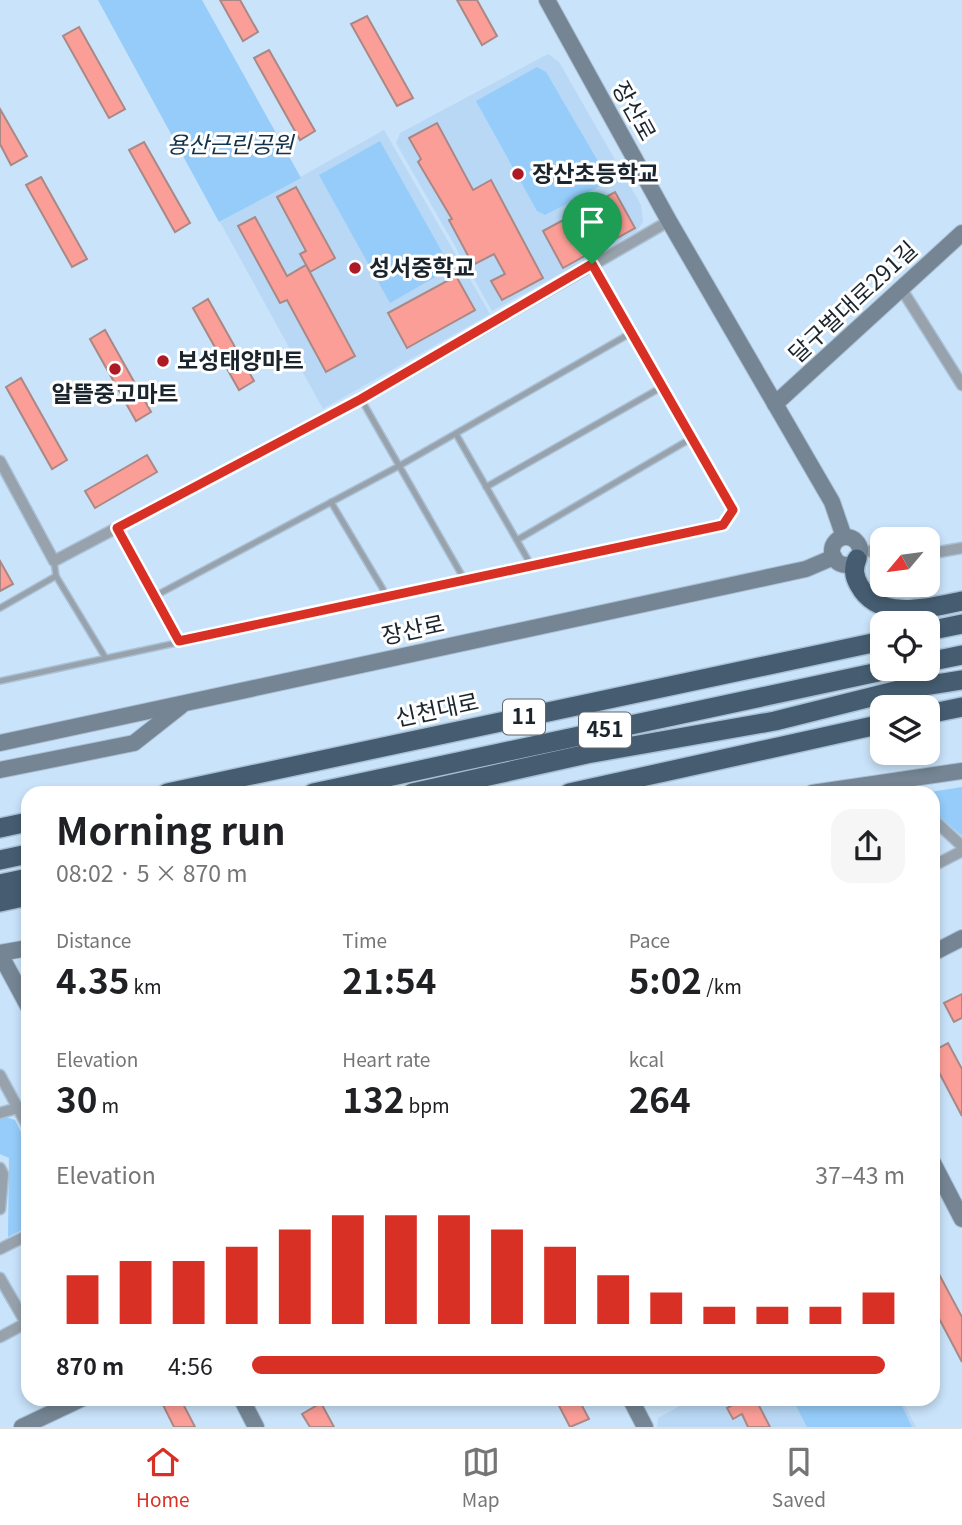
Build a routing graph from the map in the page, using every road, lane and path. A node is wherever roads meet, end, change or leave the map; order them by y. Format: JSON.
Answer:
{"nodes":[{"id":1,"x":547,"y":0,"type":"edge"},
{"id":2,"x":669,"y":221,"type":"junction"},
{"id":3,"x":962,"y":233,"type":"edge"},
{"id":4,"x":592,"y":264,"type":"junction"},
{"id":5,"x":901,"y":288,"type":"junction"},
{"id":6,"x":631,"y":332,"type":"junction"},
{"id":7,"x":962,"y":385,"type":"edge"},
{"id":8,"x":662,"y":387,"type":"junction"},
{"id":9,"x":361,"y":399,"type":"junction"},
{"id":10,"x":775,"y":404,"type":"junction"},
{"id":11,"x":456,"y":434,"type":"junction"},
{"id":12,"x":692,"y":438,"type":"junction"},
{"id":13,"x":0,"y":461,"type":"edge"},
{"id":14,"x":400,"y":466,"type":"junction"},
{"id":15,"x":486,"y":487,"type":"junction"},
{"id":16,"x":331,"y":502,"type":"junction"},
{"id":17,"x":117,"y":528,"type":"junction"},
{"id":18,"x":844,"y":537,"type":"junction"},
{"id":19,"x":517,"y":540,"type":"junction"},
{"id":20,"x":962,"y":548,"type":"edge"},
{"id":21,"x":940,"y":552,"type":"edge"},
{"id":22,"x":859,"y":554,"type":"junction"},
{"id":23,"x":870,"y":554,"type":"edge"},
{"id":24,"x":834,"y":557,"type":"junction"},
{"id":25,"x":54,"y":561,"type":"junction"},
{"id":26,"x":531,"y":565,"type":"junction"},
{"id":27,"x":56,"y":576,"type":"junction"},
{"id":28,"x":464,"y":579,"type":"junction"},
{"id":29,"x":155,"y":596,"type":"junction"},
{"id":30,"x":387,"y":596,"type":"junction"},
{"id":31,"x":962,"y":601,"type":"edge"},
{"id":32,"x":0,"y":608,"type":"edge"},
{"id":33,"x":962,"y":624,"type":"edge"},
{"id":34,"x":940,"y":629,"type":"edge"},
{"id":35,"x":179,"y":641,"type":"junction"},
{"id":36,"x":870,"y":644,"type":"edge"},
{"id":37,"x":962,"y":655,"type":"edge"},
{"id":38,"x":105,"y":657,"type":"junction"},
{"id":39,"x":940,"y":660,"type":"edge"},
{"id":40,"x":870,"y":674,"type":"edge"},
{"id":41,"x":962,"y":680,"type":"edge"},
{"id":42,"x":0,"y":681,"type":"edge"},
{"id":43,"x":186,"y":703,"type":"junction"},
{"id":44,"x":962,"y":707,"type":"edge"},
{"id":45,"x":940,"y":712,"type":"edge"},
{"id":46,"x":870,"y":727,"type":"edge"},
{"id":47,"x":0,"y":743,"type":"edge"},
{"id":48,"x":0,"y":771,"type":"edge"},
{"id":49,"x":962,"y":771,"type":"edge"},
{"id":50,"x":890,"y":780,"type":"junction"},
{"id":51,"x":200,"y":786,"type":"edge"},
{"id":52,"x":346,"y":786,"type":"edge"},
{"id":53,"x":443,"y":786,"type":"edge"},
{"id":54,"x":601,"y":786,"type":"edge"},
{"id":55,"x":854,"y":786,"type":"edge"},
{"id":56,"x":896,"y":786,"type":"edge"},
{"id":57,"x":21,"y":824,"type":"edge"},
{"id":58,"x":940,"y":826,"type":"edge"},
{"id":59,"x":0,"y":828,"type":"edge"},
{"id":60,"x":962,"y":848,"type":"edge"},
{"id":61,"x":21,"y":856,"type":"edge"},
{"id":62,"x":0,"y":860,"type":"edge"},
{"id":63,"x":940,"y":862,"type":"edge"},
{"id":64,"x":0,"y":884,"type":"edge"},
{"id":65,"x":21,"y":889,"type":"edge"},
{"id":66,"x":21,"y":893,"type":"edge"},
{"id":67,"x":0,"y":902,"type":"edge"},
{"id":68,"x":962,"y":937,"type":"edge"},
{"id":69,"x":940,"y":949,"type":"edge"},
{"id":70,"x":21,"y":950,"type":"edge"},
{"id":71,"x":0,"y":954,"type":"edge"},
{"id":72,"x":21,"y":993,"type":"edge"},
{"id":73,"x":0,"y":1076,"type":"edge"},
{"id":74,"x":21,"y":1104,"type":"edge"},
{"id":75,"x":21,"y":1108,"type":"edge"},
{"id":76,"x":0,"y":1113,"type":"edge"},
{"id":77,"x":0,"y":1168,"type":"edge"},
{"id":78,"x":940,"y":1177,"type":"edge"},
{"id":79,"x":0,"y":1209,"type":"edge"},
{"id":80,"x":962,"y":1219,"type":"edge"},
{"id":81,"x":21,"y":1238,"type":"edge"},
{"id":82,"x":0,"y":1249,"type":"edge"},
{"id":83,"x":0,"y":1278,"type":"edge"},
{"id":84,"x":21,"y":1313,"type":"edge"},
{"id":85,"x":21,"y":1326,"type":"edge"},
{"id":86,"x":0,"y":1337,"type":"edge"},
{"id":87,"x":66,"y":1406,"type":"edge"},
{"id":88,"x":245,"y":1406,"type":"edge"},
{"id":89,"x":634,"y":1406,"type":"edge"},
{"id":90,"x":22,"y":1427,"type":"edge"},
{"id":91,"x":256,"y":1427,"type":"edge"},
{"id":92,"x":645,"y":1427,"type":"edge"}],
"edges":[{"from":1,"to":2,"type":"street","name":"장산로"},
{"from":2,"to":4,"type":"street"},
{"from":2,"to":10,"type":"street","name":"장산로"},
{"from":3,"to":5,"type":"street","name":"달구벌대로291길"},
{"from":4,"to":6,"type":"lane"},
{"from":4,"to":9,"type":"street"},
{"from":5,"to":7,"type":"street"},
{"from":5,"to":10,"type":"street","name":"달구벌대로291길"},
{"from":6,"to":8,"type":"lane"},
{"from":6,"to":11,"type":"lane"},
{"from":8,"to":12,"type":"lane"},
{"from":8,"to":15,"type":"lane"},
{"from":9,"to":14,"type":"lane"},
{"from":9,"to":17,"type":"street"},
{"from":10,"to":18,"type":"street","name":"장산로"},
{"from":11,"to":14,"type":"lane"},
{"from":11,"to":15,"type":"lane"},
{"from":12,"to":19,"type":"lane"},
{"from":12,"to":26,"type":"lane"},
{"from":13,"to":25,"type":"street"},
{"from":14,"to":16,"type":"lane"},
{"from":14,"to":28,"type":"lane"},
{"from":15,"to":19,"type":"lane"},
{"from":16,"to":29,"type":"lane"},
{"from":16,"to":30,"type":"lane"},
{"from":17,"to":25,"type":"street"},
{"from":17,"to":29,"type":"lane"},
{"from":18,"to":22,"type":"street"},
{"from":18,"to":24,"type":"street"},
{"from":19,"to":26,"type":"lane"},
{"from":20,"to":21,"type":"street"},
{"from":22,"to":23,"type":"street"},
{"from":22,"to":24,"type":"street"},
{"from":22,"to":31,"type":"highway"},
{"from":24,"to":43,"type":"street","name":"장산로"},
{"from":25,"to":27,"type":"lane"},
{"from":26,"to":28,"type":"lane"},
{"from":27,"to":32,"type":"lane"},
{"from":27,"to":38,"type":"lane"},
{"from":28,"to":30,"type":"lane"},
{"from":29,"to":35,"type":"lane"},
{"from":30,"to":35,"type":"lane"},
{"from":33,"to":34,"type":"highway"},
{"from":35,"to":38,"type":"lane"},
{"from":36,"to":51,"type":"highway","name":"신천대로","number":"11"},
{"from":37,"to":39,"type":"highway"},
{"from":38,"to":42,"type":"lane"},
{"from":40,"to":52,"type":"highway","number":"451"},
{"from":41,"to":53,"type":"highway","number":"451"},
{"from":43,"to":47,"type":"street","name":"장산로"},
{"from":43,"to":48,"type":"street"},
{"from":44,"to":45,"type":"highway"},
{"from":46,"to":54,"type":"highway"},
{"from":49,"to":50,"type":"street"},
{"from":50,"to":55,"type":"street"},
{"from":50,"to":56,"type":"street"},
{"from":57,"to":59,"type":"highway"},
{"from":58,"to":60,"type":"street"},
{"from":60,"to":63,"type":"street"},
{"from":61,"to":62,"type":"highway"},
{"from":64,"to":65,"type":"highway"},
{"from":66,"to":67,"type":"highway"},
{"from":68,"to":69,"type":"street"},
{"from":70,"to":71,"type":"street"},
{"from":71,"to":72,"type":"street"},
{"from":73,"to":74,"type":"street"},
{"from":75,"to":76,"type":"street"},
{"from":77,"to":79,"type":"street"},
{"from":78,"to":80,"type":"street"},
{"from":81,"to":82,"type":"street"},
{"from":83,"to":84,"type":"street"},
{"from":85,"to":86,"type":"street"},
{"from":87,"to":90,"type":"street"},
{"from":88,"to":91,"type":"street"},
{"from":89,"to":92,"type":"street"}]}
